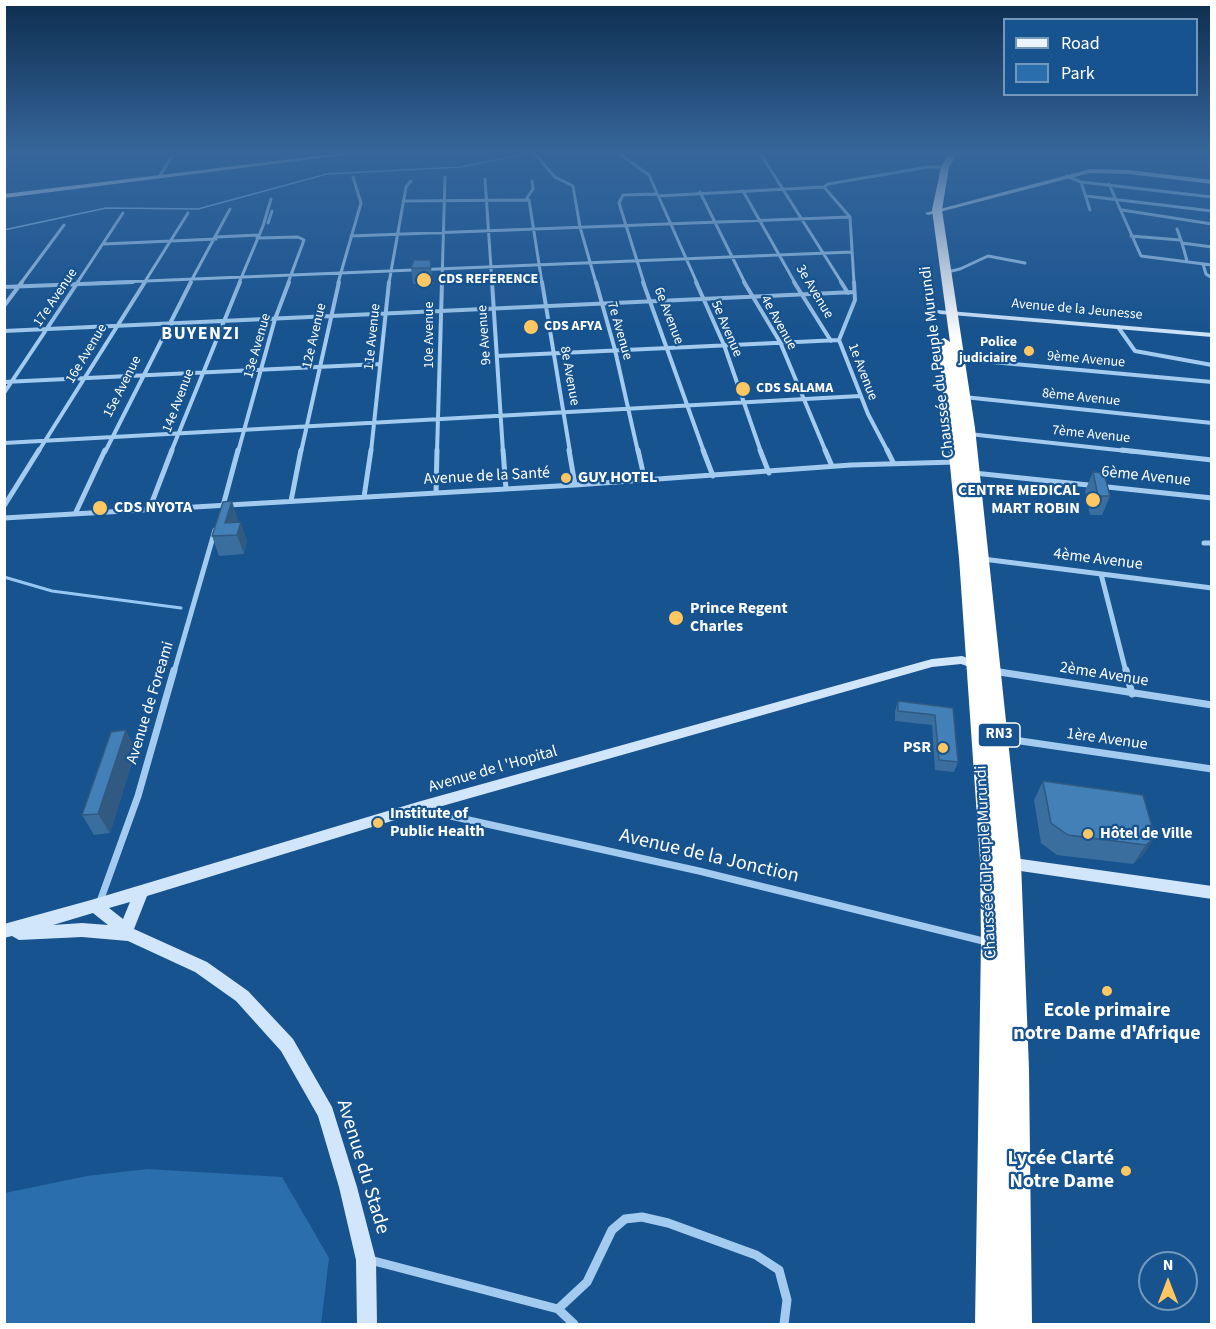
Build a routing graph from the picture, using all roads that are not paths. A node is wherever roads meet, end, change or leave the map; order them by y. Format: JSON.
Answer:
{"nodes":[{"id":1,"x":122,"y":215,"type":"edge"},
{"id":2,"x":187,"y":215,"type":"edge"},
{"id":3,"x":227,"y":215,"type":"edge"},
{"id":4,"x":266,"y":215,"type":"edge"},
{"id":5,"x":270,"y":215,"type":"edge"},
{"id":6,"x":357,"y":215,"type":"edge"},
{"id":7,"x":401,"y":215,"type":"edge"},
{"id":8,"x":445,"y":215,"type":"edge"},
{"id":9,"x":488,"y":215,"type":"edge"},
{"id":10,"x":532,"y":215,"type":"edge"},
{"id":11,"x":578,"y":215,"type":"edge"},
{"id":12,"x":622,"y":215,"type":"edge"},
{"id":13,"x":666,"y":215,"type":"edge"},
{"id":14,"x":711,"y":215,"type":"edge"},
{"id":15,"x":755,"y":215,"type":"edge"},
{"id":16,"x":800,"y":215,"type":"edge"},
{"id":17,"x":934,"y":215,"type":"edge"},
{"id":18,"x":934,"y":215,"type":"edge"},
{"id":19,"x":1124,"y":215,"type":"edge"},
{"id":20,"x":1154,"y":215,"type":"edge"},
{"id":21,"x":850,"y":217,"type":"joint"},
{"id":22,"x":802,"y":218,"type":"junction"},
{"id":23,"x":758,"y":220,"type":"junction"},
{"id":24,"x":714,"y":222,"type":"junction"},
{"id":25,"x":670,"y":224,"type":"junction"},
{"id":26,"x":1212,"y":224,"type":"edge"},
{"id":27,"x":64,"y":225,"type":"dead end"},
{"id":28,"x":625,"y":225,"type":"junction"},
{"id":29,"x":580,"y":227,"type":"junction"},
{"id":30,"x":535,"y":229,"type":"junction"},
{"id":31,"x":1177,"y":229,"type":"dead end"},
{"id":32,"x":489,"y":231,"type":"junction"},
{"id":33,"x":445,"y":232,"type":"junction"},
{"id":34,"x":398,"y":234,"type":"junction"},
{"id":35,"x":351,"y":236,"type":"junction"},
{"id":36,"x":1131,"y":236,"type":"junction"},
{"id":37,"x":260,"y":237,"type":"junction"},
{"id":38,"x":216,"y":238,"type":"junction"},
{"id":39,"x":171,"y":240,"type":"junction"},
{"id":40,"x":1181,"y":242,"type":"junction"},
{"id":41,"x":103,"y":244,"type":"junction"},
{"id":42,"x":1212,"y":247,"type":"edge"},
{"id":43,"x":851,"y":252,"type":"junction"},
{"id":44,"x":823,"y":254,"type":"junction"},
{"id":45,"x":780,"y":256,"type":"junction"},
{"id":46,"x":732,"y":257,"type":"junction"},
{"id":47,"x":685,"y":259,"type":"junction"},
{"id":48,"x":637,"y":261,"type":"junction"},
{"id":49,"x":1187,"y":261,"type":"junction"},
{"id":50,"x":541,"y":263,"type":"junction"},
{"id":51,"x":592,"y":263,"type":"junction"},
{"id":52,"x":1025,"y":263,"type":"dead end"},
{"id":53,"x":1203,"y":264,"type":"junction"},
{"id":54,"x":1212,"y":265,"type":"edge"},
{"id":55,"x":490,"y":266,"type":"junction"},
{"id":56,"x":442,"y":269,"type":"junction"},
{"id":57,"x":392,"y":271,"type":"junction"},
{"id":58,"x":947,"y":272,"type":"junction"},
{"id":59,"x":342,"y":273,"type":"junction"},
{"id":60,"x":290,"y":275,"type":"junction"},
{"id":61,"x":240,"y":278,"type":"junction"},
{"id":62,"x":1212,"y":278,"type":"edge"},
{"id":63,"x":193,"y":279,"type":"junction"},
{"id":64,"x":145,"y":281,"type":"junction"},
{"id":65,"x":78,"y":284,"type":"junction"},
{"id":66,"x":19,"y":286,"type":"junction"},
{"id":67,"x":4,"y":287,"type":"edge"},
{"id":68,"x":848,"y":292,"type":"junction"},
{"id":69,"x":854,"y":292,"type":"junction"},
{"id":70,"x":801,"y":295,"type":"junction"},
{"id":71,"x":752,"y":297,"type":"junction"},
{"id":72,"x":702,"y":300,"type":"junction"},
{"id":73,"x":650,"y":302,"type":"junction"},
{"id":74,"x":600,"y":304,"type":"junction"},
{"id":75,"x":4,"y":306,"type":"edge"},
{"id":76,"x":545,"y":307,"type":"junction"},
{"id":77,"x":494,"y":309,"type":"junction"},
{"id":78,"x":440,"y":310,"type":"junction"},
{"id":79,"x":384,"y":313,"type":"junction"},
{"id":80,"x":947,"y":313,"type":"junction"},
{"id":81,"x":329,"y":316,"type":"junction"},
{"id":82,"x":275,"y":319,"type":"junction"},
{"id":83,"x":223,"y":322,"type":"junction"},
{"id":84,"x":169,"y":324,"type":"junction"},
{"id":85,"x":117,"y":326,"type":"junction"},
{"id":86,"x":1118,"y":327,"type":"junction"},
{"id":87,"x":48,"y":329,"type":"junction"},
{"id":88,"x":4,"y":331,"type":"edge"},
{"id":89,"x":1212,"y":335,"type":"edge"},
{"id":90,"x":831,"y":340,"type":"junction"},
{"id":91,"x":839,"y":340,"type":"junction"},
{"id":92,"x":780,"y":342,"type":"junction"},
{"id":93,"x":724,"y":345,"type":"junction"},
{"id":94,"x":669,"y":348,"type":"junction"},
{"id":95,"x":615,"y":350,"type":"junction"},
{"id":96,"x":555,"y":353,"type":"junction"},
{"id":97,"x":497,"y":356,"type":"junction"},
{"id":98,"x":958,"y":358,"type":"junction"},
{"id":99,"x":380,"y":363,"type":"junction"},
{"id":100,"x":1212,"y":365,"type":"edge"},
{"id":101,"x":318,"y":367,"type":"junction"},
{"id":102,"x":262,"y":369,"type":"junction"},
{"id":103,"x":202,"y":371,"type":"junction"},
{"id":104,"x":142,"y":374,"type":"junction"},
{"id":105,"x":86,"y":376,"type":"junction"},
{"id":106,"x":4,"y":382,"type":"edge"},
{"id":107,"x":12,"y":382,"type":"junction"},
{"id":108,"x":1212,"y":382,"type":"edge"},
{"id":109,"x":4,"y":393,"type":"edge"},
{"id":110,"x":860,"y":396,"type":"junction"},
{"id":111,"x":957,"y":397,"type":"junction"},
{"id":112,"x":802,"y":399,"type":"junction"},
{"id":113,"x":742,"y":403,"type":"junction"},
{"id":114,"x":686,"y":405,"type":"junction"},
{"id":115,"x":628,"y":408,"type":"junction"},
{"id":116,"x":565,"y":412,"type":"junction"},
{"id":117,"x":502,"y":415,"type":"junction"},
{"id":118,"x":439,"y":419,"type":"junction"},
{"id":119,"x":375,"y":423,"type":"junction"},
{"id":120,"x":1212,"y":423,"type":"edge"},
{"id":121,"x":308,"y":427,"type":"junction"},
{"id":122,"x":245,"y":430,"type":"junction"},
{"id":123,"x":969,"y":434,"type":"junction"},
{"id":124,"x":177,"y":435,"type":"junction"},
{"id":125,"x":109,"y":439,"type":"junction"},
{"id":126,"x":45,"y":442,"type":"junction"},
{"id":127,"x":4,"y":443,"type":"edge"},
{"id":128,"x":1212,"y":460,"type":"edge"},
{"id":129,"x":893,"y":462,"type":"junction"},
{"id":130,"x":966,"y":465,"type":"junction"},
{"id":131,"x":832,"y":466,"type":"junction"},
{"id":132,"x":769,"y":472,"type":"junction"},
{"id":133,"x":713,"y":476,"type":"junction"},
{"id":134,"x":645,"y":481,"type":"junction"},
{"id":135,"x":575,"y":485,"type":"junction"},
{"id":136,"x":506,"y":489,"type":"junction"},
{"id":137,"x":436,"y":493,"type":"junction"},
{"id":138,"x":364,"y":497,"type":"junction"},
{"id":139,"x":1212,"y":498,"type":"edge"},
{"id":140,"x":291,"y":501,"type":"junction"},
{"id":141,"x":223,"y":505,"type":"junction"},
{"id":142,"x":4,"y":506,"type":"edge"},
{"id":143,"x":149,"y":510,"type":"junction"},
{"id":144,"x":75,"y":514,"type":"junction"},
{"id":145,"x":220,"y":516,"type":"edge"},
{"id":146,"x":4,"y":518,"type":"edge"},
{"id":147,"x":216,"y":526,"type":"edge"},
{"id":148,"x":1204,"y":543,"type":"dead end"},
{"id":149,"x":1212,"y":543,"type":"edge"},
{"id":150,"x":982,"y":559,"type":"junction"},
{"id":151,"x":1101,"y":574,"type":"junction"},
{"id":152,"x":1212,"y":588,"type":"edge"},
{"id":153,"x":984,"y":668,"type":"junction"},
{"id":154,"x":1132,"y":694,"type":"junction"},
{"id":155,"x":1212,"y":705,"type":"edge"},
{"id":156,"x":999,"y":738,"type":"junction"},
{"id":157,"x":1212,"y":769,"type":"edge"},
{"id":158,"x":415,"y":808,"type":"junction"},
{"id":159,"x":1000,"y":862,"type":"junction"},
{"id":160,"x":141,"y":892,"type":"junction"},
{"id":161,"x":1212,"y":893,"type":"edge"},
{"id":162,"x":98,"y":907,"type":"junction"},
{"id":163,"x":4,"y":932,"type":"edge"},
{"id":164,"x":128,"y":933,"type":"junction"},
{"id":165,"x":993,"y":943,"type":"junction"},
{"id":166,"x":366,"y":1260,"type":"junction"},
{"id":167,"x":558,"y":1309,"type":"junction"},
{"id":168,"x":367,"y":1324,"type":"edge"},
{"id":169,"x":574,"y":1324,"type":"edge"},
{"id":170,"x":784,"y":1324,"type":"edge"},
{"id":171,"x":990,"y":1324,"type":"edge"},
{"id":172,"x":1017,"y":1324,"type":"edge"}],
"edges":[{"from":1,"to":41,"type":"street","name":"17e Avenue"},
{"from":2,"to":39,"type":"street","name":"16e Avenue"},
{"from":3,"to":38,"type":"street","name":"15e Avenue"},
{"from":4,"to":37,"type":"street","name":"14e Avenue"},
{"from":5,"to":37,"type":"street"},
{"from":6,"to":35,"type":"street","name":"12e Avenue"},
{"from":7,"to":34,"type":"street","name":"11e Avenue"},
{"from":8,"to":33,"type":"street","name":"10e Avenue"},
{"from":9,"to":32,"type":"street","name":"9e Avenue"},
{"from":10,"to":30,"type":"street","name":"8e Avenue"},
{"from":11,"to":29,"type":"street","name":"7e Avenue"},
{"from":12,"to":28,"type":"street","name":"6e Avenue"},
{"from":13,"to":25,"type":"street","name":"5e Avenue"},
{"from":14,"to":24,"type":"street","name":"4e Avenue"},
{"from":15,"to":23,"type":"street","name":"3e Avenue"},
{"from":16,"to":22,"type":"street"},
{"from":17,"to":58,"type":"highway","name":"Chaussée du Peuple Murundi","number":"RN3"},
{"from":18,"to":80,"type":"highway","name":"Chaussée du Peuple Murundi","number":"RN3"},
{"from":19,"to":36,"type":"street"},
{"from":20,"to":26,"type":"street"},
{"from":21,"to":22,"type":"street"},
{"from":21,"to":43,"type":"street","name":"1e Avenue"},
{"from":22,"to":23,"type":"street"},
{"from":22,"to":44,"type":"street"},
{"from":23,"to":24,"type":"street"},
{"from":23,"to":45,"type":"street","name":"3e Avenue"},
{"from":24,"to":25,"type":"street"},
{"from":24,"to":46,"type":"street","name":"4e Avenue"},
{"from":25,"to":28,"type":"street"},
{"from":25,"to":47,"type":"street","name":"5e Avenue"},
{"from":27,"to":66,"type":"street"},
{"from":28,"to":29,"type":"street"},
{"from":28,"to":48,"type":"street","name":"6e Avenue"},
{"from":29,"to":30,"type":"street"},
{"from":29,"to":51,"type":"street","name":"7e Avenue"},
{"from":30,"to":32,"type":"street"},
{"from":30,"to":50,"type":"street","name":"8e Avenue"},
{"from":31,"to":40,"type":"street"},
{"from":32,"to":33,"type":"street"},
{"from":32,"to":55,"type":"street","name":"9e Avenue"},
{"from":33,"to":34,"type":"street"},
{"from":33,"to":56,"type":"street","name":"10e Avenue"},
{"from":34,"to":35,"type":"street"},
{"from":34,"to":57,"type":"street","name":"11e Avenue"},
{"from":35,"to":59,"type":"street","name":"12e Avenue"},
{"from":36,"to":40,"type":"street"},
{"from":36,"to":49,"type":"street"},
{"from":37,"to":38,"type":"street"},
{"from":37,"to":60,"type":"street","name":"13e Avenue"},
{"from":37,"to":61,"type":"street","name":"14e Avenue"},
{"from":38,"to":39,"type":"street"},
{"from":38,"to":63,"type":"street","name":"15e Avenue"},
{"from":39,"to":41,"type":"street"},
{"from":39,"to":64,"type":"street","name":"16e Avenue"},
{"from":40,"to":42,"type":"street"},
{"from":40,"to":49,"type":"street"},
{"from":41,"to":65,"type":"street","name":"17e Avenue"},
{"from":43,"to":44,"type":"street"},
{"from":43,"to":69,"type":"street","name":"1e Avenue"},
{"from":44,"to":45,"type":"street"},
{"from":44,"to":68,"type":"street"},
{"from":45,"to":46,"type":"street"},
{"from":45,"to":70,"type":"street","name":"3e Avenue"},
{"from":46,"to":47,"type":"street"},
{"from":46,"to":71,"type":"street","name":"4e Avenue"},
{"from":47,"to":48,"type":"street"},
{"from":47,"to":72,"type":"street","name":"5e Avenue"},
{"from":48,"to":51,"type":"street"},
{"from":48,"to":73,"type":"street","name":"6e Avenue"},
{"from":49,"to":53,"type":"street"},
{"from":50,"to":51,"type":"street"},
{"from":50,"to":55,"type":"street"},
{"from":50,"to":76,"type":"street","name":"8e Avenue"},
{"from":51,"to":74,"type":"street","name":"7e Avenue"},
{"from":52,"to":58,"type":"street"},
{"from":53,"to":54,"type":"street"},
{"from":53,"to":62,"type":"street"},
{"from":55,"to":56,"type":"street"},
{"from":55,"to":77,"type":"street","name":"9e Avenue"},
{"from":56,"to":57,"type":"street"},
{"from":56,"to":78,"type":"street","name":"10e Avenue"},
{"from":57,"to":59,"type":"street"},
{"from":57,"to":79,"type":"street","name":"11e Avenue"},
{"from":58,"to":80,"type":"highway","name":"Chaussée du Peuple Murundi","number":"RN3"},
{"from":59,"to":60,"type":"street"},
{"from":59,"to":81,"type":"street","name":"12e Avenue"},
{"from":60,"to":61,"type":"street"},
{"from":60,"to":82,"type":"street","name":"13e Avenue"},
{"from":61,"to":63,"type":"street"},
{"from":61,"to":83,"type":"street","name":"14e Avenue"},
{"from":63,"to":64,"type":"street"},
{"from":63,"to":84,"type":"street","name":"15e Avenue"},
{"from":64,"to":65,"type":"street"},
{"from":64,"to":85,"type":"street","name":"16e Avenue"},
{"from":65,"to":66,"type":"street"},
{"from":65,"to":87,"type":"street","name":"17e Avenue"},
{"from":66,"to":67,"type":"street"},
{"from":66,"to":75,"type":"street"},
{"from":68,"to":69,"type":"street"},
{"from":68,"to":70,"type":"street"},
{"from":69,"to":91,"type":"street","name":"1e Avenue"},
{"from":70,"to":71,"type":"street"},
{"from":70,"to":90,"type":"street","name":"3e Avenue"},
{"from":71,"to":72,"type":"street"},
{"from":71,"to":92,"type":"street","name":"4e Avenue"},
{"from":72,"to":73,"type":"street"},
{"from":72,"to":93,"type":"street","name":"5e Avenue"},
{"from":73,"to":74,"type":"street"},
{"from":73,"to":94,"type":"street","name":"6e Avenue"},
{"from":74,"to":76,"type":"street"},
{"from":74,"to":95,"type":"street","name":"7e Avenue"},
{"from":76,"to":77,"type":"street"},
{"from":76,"to":96,"type":"street","name":"8e Avenue"},
{"from":77,"to":78,"type":"street"},
{"from":77,"to":97,"type":"street","name":"9e Avenue"},
{"from":78,"to":79,"type":"street"},
{"from":78,"to":118,"type":"street","name":"10e Avenue"},
{"from":79,"to":81,"type":"street"},
{"from":79,"to":99,"type":"street","name":"11e Avenue"},
{"from":80,"to":86,"type":"street","name":"Avenue de la Jeunesse"},
{"from":80,"to":98,"type":"highway","name":"Chaussée du Peuple Murundi","number":"RN3"},
{"from":80,"to":111,"type":"highway","name":"Chaussée du Peuple Murundi","number":"RN3"},
{"from":81,"to":82,"type":"street"},
{"from":81,"to":101,"type":"street","name":"12e Avenue"},
{"from":82,"to":83,"type":"street"},
{"from":82,"to":102,"type":"street","name":"13e Avenue"},
{"from":83,"to":84,"type":"street"},
{"from":83,"to":103,"type":"street","name":"14e Avenue"},
{"from":84,"to":85,"type":"street"},
{"from":84,"to":104,"type":"street","name":"15e Avenue"},
{"from":85,"to":87,"type":"street"},
{"from":85,"to":105,"type":"street","name":"16e Avenue"},
{"from":86,"to":89,"type":"street","name":"Avenue de la Jeunesse"},
{"from":86,"to":100,"type":"street"},
{"from":87,"to":88,"type":"street"},
{"from":87,"to":107,"type":"street","name":"17e Avenue"},
{"from":90,"to":91,"type":"street"},
{"from":90,"to":92,"type":"street"},
{"from":91,"to":110,"type":"street","name":"1e Avenue"},
{"from":92,"to":93,"type":"street"},
{"from":92,"to":112,"type":"street","name":"4e Avenue"},
{"from":93,"to":94,"type":"street"},
{"from":93,"to":113,"type":"street","name":"5e Avenue"},
{"from":94,"to":95,"type":"street"},
{"from":94,"to":114,"type":"street","name":"6e Avenue"},
{"from":95,"to":96,"type":"street"},
{"from":95,"to":115,"type":"street","name":"7e Avenue"},
{"from":96,"to":97,"type":"street"},
{"from":96,"to":116,"type":"street","name":"8e Avenue"},
{"from":97,"to":117,"type":"street","name":"9e Avenue"},
{"from":98,"to":108,"type":"street","name":"9ème Avenue"},
{"from":98,"to":111,"type":"highway","name":"Chaussée du Peuple Murundi","number":"RN3"},
{"from":99,"to":101,"type":"street"},
{"from":99,"to":119,"type":"street","name":"11e Avenue"},
{"from":101,"to":102,"type":"street"},
{"from":101,"to":121,"type":"street","name":"12e Avenue"},
{"from":102,"to":103,"type":"street"},
{"from":102,"to":122,"type":"street","name":"13e Avenue"},
{"from":103,"to":104,"type":"street"},
{"from":103,"to":124,"type":"street","name":"14e Avenue"},
{"from":104,"to":105,"type":"street"},
{"from":104,"to":125,"type":"street","name":"15e Avenue"},
{"from":105,"to":107,"type":"street"},
{"from":105,"to":126,"type":"street","name":"16e Avenue"},
{"from":106,"to":107,"type":"street"},
{"from":107,"to":109,"type":"street","name":"17e Avenue"},
{"from":110,"to":112,"type":"street"},
{"from":110,"to":129,"type":"street","name":"1e Avenue"},
{"from":111,"to":120,"type":"street","name":"8ème Avenue"},
{"from":111,"to":123,"type":"highway","name":"Chaussée du Peuple Murundi","number":"RN3"},
{"from":111,"to":130,"type":"highway","name":"Chaussée du Peuple Murundi","number":"RN3"},
{"from":112,"to":113,"type":"street"},
{"from":112,"to":131,"type":"street","name":"4e Avenue"},
{"from":113,"to":114,"type":"street"},
{"from":113,"to":132,"type":"street","name":"5e Avenue"},
{"from":114,"to":115,"type":"street"},
{"from":114,"to":133,"type":"street","name":"6e Avenue"},
{"from":115,"to":116,"type":"street"},
{"from":115,"to":134,"type":"street","name":"7e Avenue"},
{"from":116,"to":117,"type":"street"},
{"from":116,"to":135,"type":"street","name":"8e Avenue"},
{"from":117,"to":118,"type":"street"},
{"from":117,"to":136,"type":"street","name":"9e Avenue"},
{"from":118,"to":119,"type":"street"},
{"from":118,"to":137,"type":"street","name":"10e Avenue"},
{"from":119,"to":121,"type":"street"},
{"from":119,"to":138,"type":"street","name":"11e Avenue"},
{"from":121,"to":122,"type":"street"},
{"from":121,"to":140,"type":"street","name":"12e Avenue"},
{"from":122,"to":124,"type":"street"},
{"from":122,"to":141,"type":"street","name":"13e Avenue"},
{"from":123,"to":128,"type":"street","name":"7ème Avenue"},
{"from":123,"to":130,"type":"highway","name":"Chaussée du Peuple Murundi","number":"RN3"},
{"from":124,"to":125,"type":"street"},
{"from":124,"to":143,"type":"street","name":"14e Avenue"},
{"from":125,"to":126,"type":"street"},
{"from":125,"to":144,"type":"street","name":"15e Avenue"},
{"from":126,"to":127,"type":"street"},
{"from":126,"to":142,"type":"street","name":"16e Avenue"},
{"from":129,"to":130,"type":"street","name":"Avenue de la Santé"},
{"from":129,"to":131,"type":"street","name":"Avenue de la Santé"},
{"from":130,"to":139,"type":"street","name":"6ème Avenue"},
{"from":130,"to":150,"type":"highway","name":"Chaussée du Peuple Murundi","number":"RN3"},
{"from":130,"to":153,"type":"highway","name":"Chaussée du Peuple Murundi","number":"RN3"},
{"from":131,"to":132,"type":"street","name":"Avenue de la Santé"},
{"from":132,"to":133,"type":"street","name":"Avenue de la Santé"},
{"from":133,"to":134,"type":"street","name":"Avenue de la Santé"},
{"from":134,"to":135,"type":"street","name":"Avenue de la Santé"},
{"from":135,"to":136,"type":"street","name":"Avenue de la Santé"},
{"from":136,"to":137,"type":"street","name":"Avenue de la Santé"},
{"from":137,"to":138,"type":"street","name":"Avenue de la Santé"},
{"from":138,"to":140,"type":"street","name":"Avenue de la Santé"},
{"from":140,"to":141,"type":"street","name":"Avenue de la Santé"},
{"from":141,"to":143,"type":"street","name":"Avenue de la Santé"},
{"from":141,"to":145,"type":"street"},
{"from":143,"to":144,"type":"street","name":"Avenue de la Santé"},
{"from":144,"to":146,"type":"street","name":"Avenue de la Santé"},
{"from":147,"to":162,"type":"street","name":"Avenue de Foreami"},
{"from":148,"to":149,"type":"street"},
{"from":150,"to":151,"type":"street","name":"4ème Avenue"},
{"from":150,"to":153,"type":"highway","name":"Chaussée du Peuple Murundi","number":"RN3"},
{"from":151,"to":152,"type":"street","name":"4ème Avenue"},
{"from":151,"to":154,"type":"street"},
{"from":153,"to":154,"type":"street","name":"2ème Avenue"},
{"from":153,"to":156,"type":"highway","name":"Chaussée du Peuple Murundi","number":"RN3"},
{"from":153,"to":158,"type":"street","name":"Avenue de l 'Hopital"},
{"from":153,"to":159,"type":"highway","name":"Chaussée du Peuple Murundi","number":"RN3"},
{"from":154,"to":155,"type":"street","name":"2ème Avenue"},
{"from":156,"to":157,"type":"street","name":"1ère Avenue"},
{"from":156,"to":159,"type":"highway","name":"Chaussée du Peuple Murundi","number":"RN3"},
{"from":158,"to":160,"type":"street","name":"Avenue de l 'Hopital"},
{"from":158,"to":165,"type":"street","name":"Avenue de la Jonction"},
{"from":159,"to":161,"type":"street"},
{"from":159,"to":165,"type":"highway","name":"Chaussée du Peuple Murundi","number":"RN3"},
{"from":159,"to":172,"type":"highway","name":"Chaussée du Peuple Murundi","number":"RN3"},
{"from":160,"to":162,"type":"street","name":"Avenue de l 'Hopital"},
{"from":160,"to":164,"type":"street"},
{"from":162,"to":163,"type":"street","name":"Avenue de l 'Hopital"},
{"from":162,"to":164,"type":"street","name":"Avenue du Stade"},
{"from":163,"to":164,"type":"street","name":"Avenue du Stade"},
{"from":164,"to":166,"type":"street","name":"Avenue du Stade"},
{"from":165,"to":171,"type":"highway","name":"Chaussée du Peuple Murundi","number":"RN3"},
{"from":166,"to":167,"type":"street"},
{"from":166,"to":168,"type":"street","name":"Avenue du Stade"},
{"from":167,"to":169,"type":"street"},
{"from":167,"to":170,"type":"street"}]}
